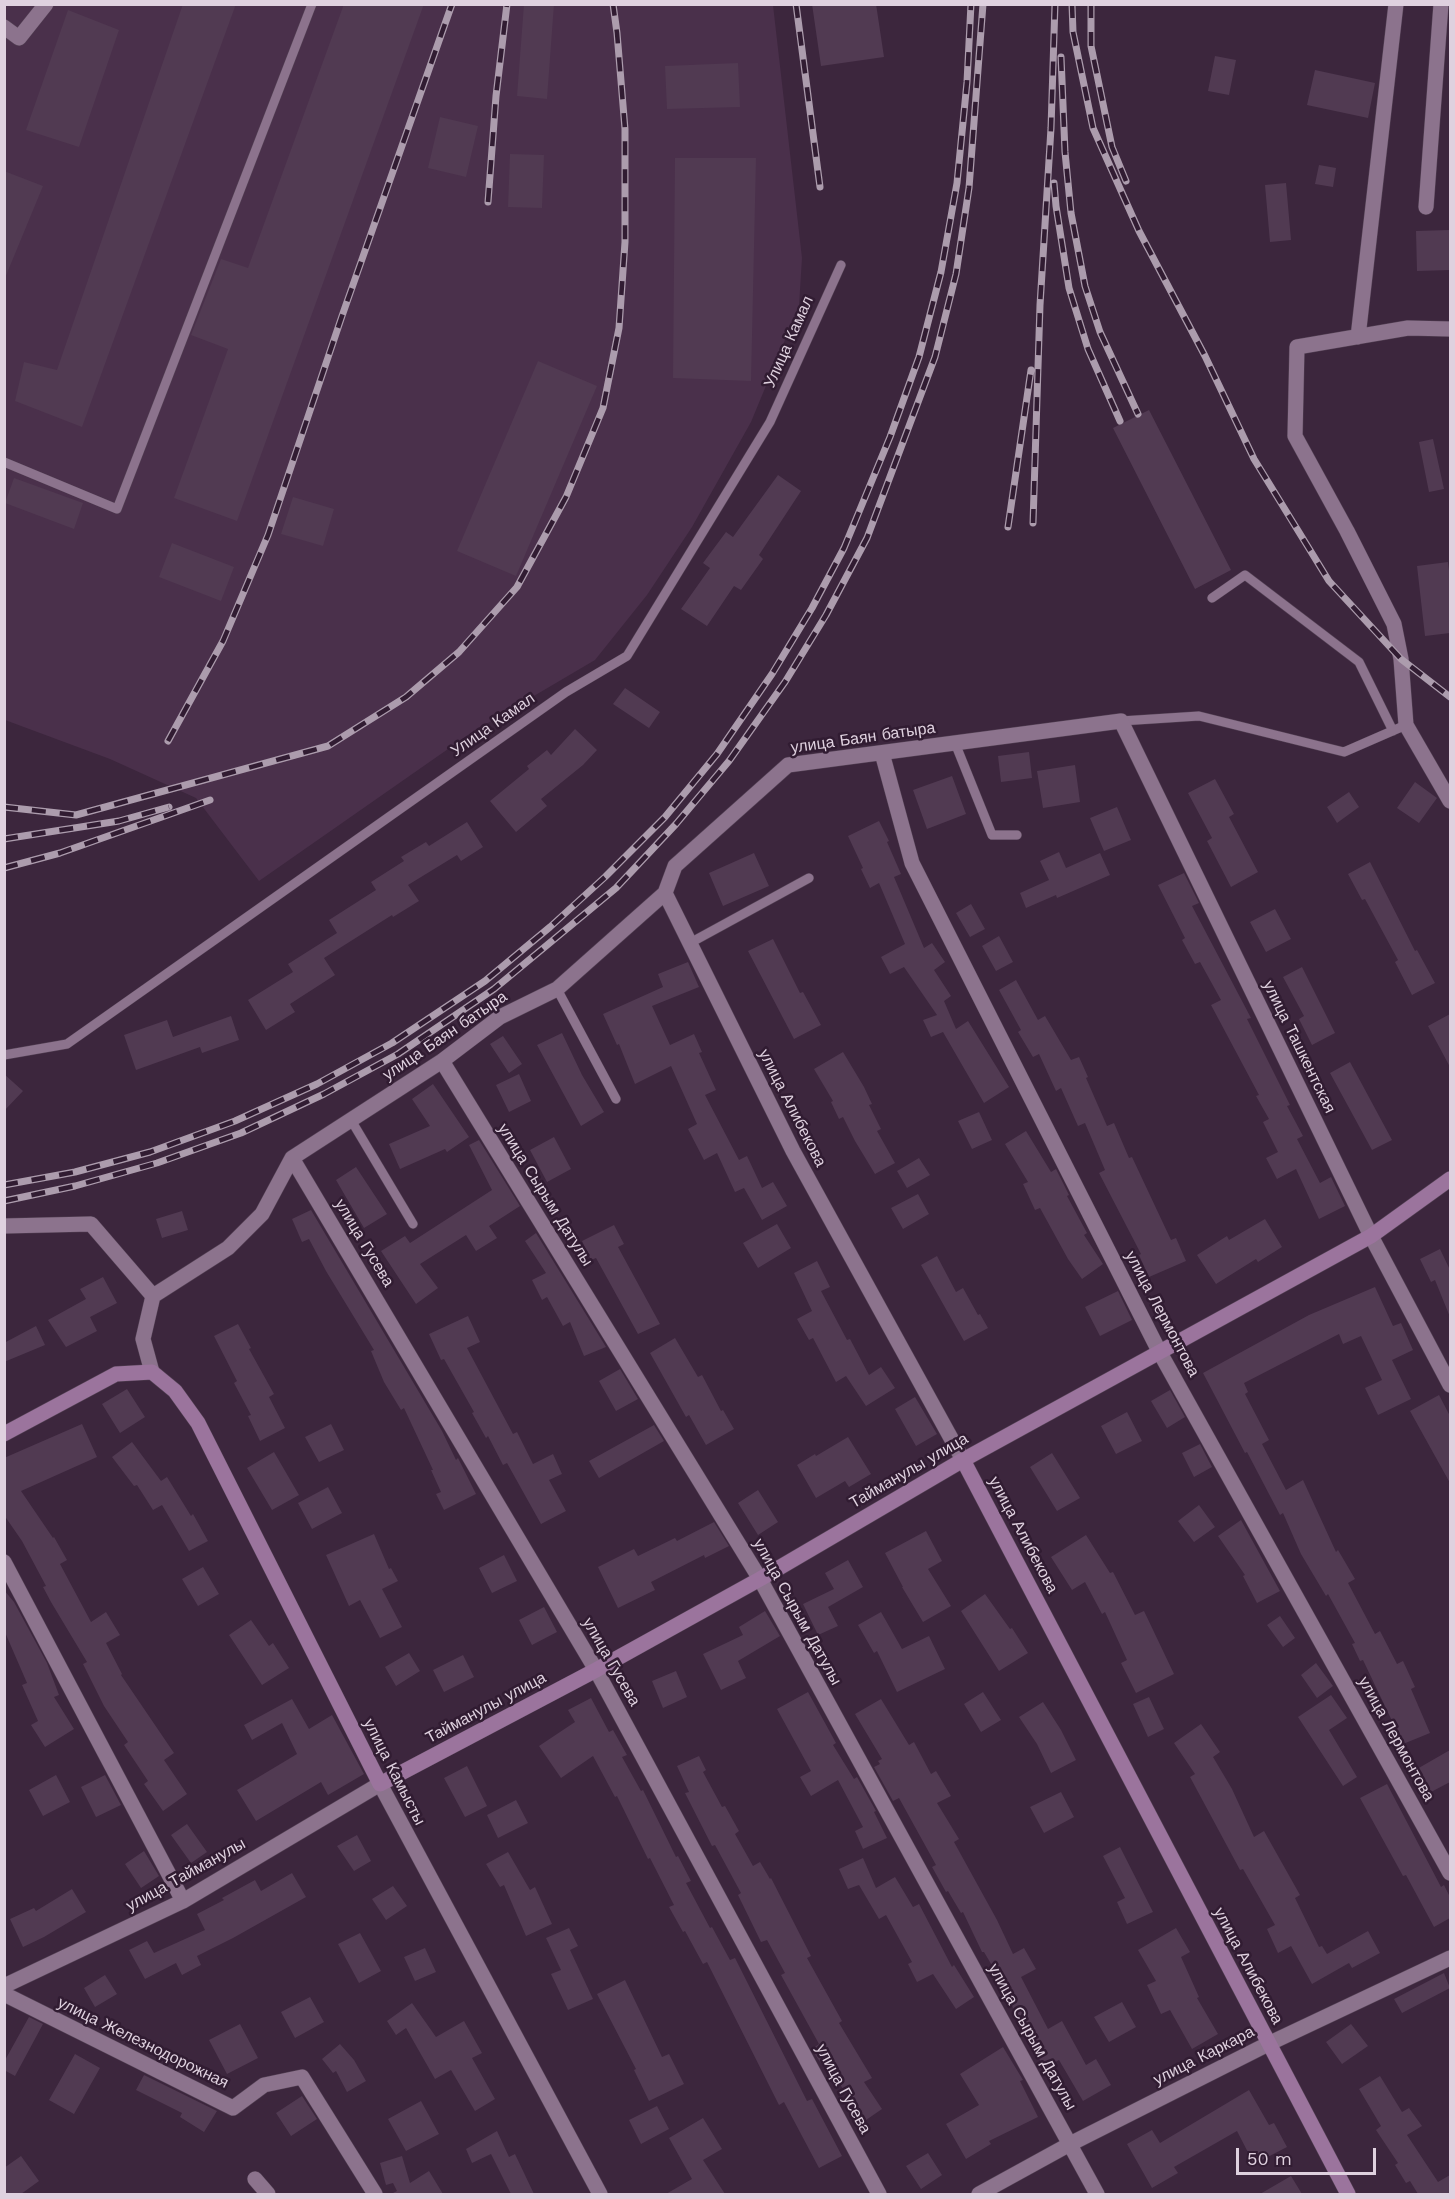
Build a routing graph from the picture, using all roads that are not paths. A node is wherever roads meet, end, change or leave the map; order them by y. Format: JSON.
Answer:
{"nodes":[{"id":1,"x":46,"y":4,"type":"edge"},
{"id":2,"x":312,"y":4,"type":"edge"},
{"id":3,"x":1396,"y":4,"type":"edge"},
{"id":4,"x":1441,"y":4,"type":"edge"},
{"id":5,"x":4,"y":27,"type":"edge"},
{"id":6,"x":1426,"y":207,"type":"dead end"},
{"id":7,"x":841,"y":265,"type":"dead end"},
{"id":8,"x":1450,"y":329,"type":"edge"},
{"id":9,"x":1359,"y":337,"type":"junction"},
{"id":10,"x":4,"y":462,"type":"edge"},
{"id":11,"x":1212,"y":598,"type":"dead end"},
{"id":12,"x":1121,"y":721,"type":"junction"},
{"id":13,"x":1399,"y":728,"type":"junction"},
{"id":14,"x":955,"y":743,"type":"junction"},
{"id":15,"x":882,"y":753,"type":"junction"},
{"id":16,"x":1450,"y":801,"type":"edge"},
{"id":17,"x":1017,"y":835,"type":"dead end"},
{"id":18,"x":809,"y":878,"type":"dead end"},
{"id":19,"x":665,"y":893,"type":"junction"},
{"id":20,"x":690,"y":943,"type":"junction"},
{"id":21,"x":556,"y":989,"type":"junction"},
{"id":22,"x":4,"y":1055,"type":"edge"},
{"id":23,"x":442,"y":1061,"type":"junction"},
{"id":24,"x":616,"y":1099,"type":"dead end"},
{"id":25,"x":351,"y":1120,"type":"junction"},
{"id":26,"x":292,"y":1158,"type":"junction"},
{"id":27,"x":1450,"y":1179,"type":"edge"},
{"id":28,"x":413,"y":1224,"type":"dead end"},
{"id":29,"x":4,"y":1226,"type":"edge"},
{"id":30,"x":1371,"y":1236,"type":"junction"},
{"id":31,"x":153,"y":1296,"type":"junction"},
{"id":32,"x":1159,"y":1351,"type":"junction"},
{"id":33,"x":152,"y":1372,"type":"junction"},
{"id":34,"x":1450,"y":1385,"type":"edge"},
{"id":35,"x":4,"y":1434,"type":"edge"},
{"id":36,"x":963,"y":1460,"type":"junction"},
{"id":37,"x":4,"y":1562,"type":"edge"},
{"id":38,"x":760,"y":1579,"type":"junction"},
{"id":39,"x":596,"y":1670,"type":"junction"},
{"id":40,"x":380,"y":1784,"type":"junction"},
{"id":41,"x":1450,"y":1873,"type":"edge"},
{"id":42,"x":183,"y":1901,"type":"junction"},
{"id":43,"x":1450,"y":1958,"type":"edge"},
{"id":44,"x":4,"y":1986,"type":"edge"},
{"id":45,"x":4,"y":1994,"type":"edge"},
{"id":46,"x":1268,"y":2044,"type":"junction"},
{"id":47,"x":1070,"y":2144,"type":"junction"},
{"id":48,"x":255,"y":2179,"type":"dead end"},
{"id":49,"x":268,"y":2194,"type":"edge"},
{"id":50,"x":375,"y":2194,"type":"edge"},
{"id":51,"x":600,"y":2194,"type":"edge"},
{"id":52,"x":879,"y":2194,"type":"edge"},
{"id":53,"x":979,"y":2194,"type":"edge"},
{"id":54,"x":1097,"y":2194,"type":"edge"},
{"id":55,"x":1348,"y":2194,"type":"edge"}],
"edges":[{"from":1,"to":5,"type":"street"},
{"from":2,"to":10,"type":"lane"},
{"from":3,"to":9,"type":"street"},
{"from":4,"to":6,"type":"street"},
{"from":7,"to":22,"type":"lane","name":"Улица Камал"},
{"from":8,"to":9,"type":"street"},
{"from":9,"to":13,"type":"street"},
{"from":11,"to":13,"type":"lane"},
{"from":12,"to":13,"type":"lane"},
{"from":12,"to":14,"type":"street","name":"улица Баян батыра"},
{"from":12,"to":30,"type":"street","name":"улица Ташкентская"},
{"from":13,"to":16,"type":"street"},
{"from":14,"to":15,"type":"street","name":"улица Баян батыра"},
{"from":14,"to":17,"type":"lane"},
{"from":15,"to":19,"type":"street","name":"улица Баян батыра"},
{"from":15,"to":32,"type":"street","name":"улица Лермонтова"},
{"from":18,"to":20,"type":"lane"},
{"from":19,"to":20,"type":"street","name":"улица Алибекова"},
{"from":19,"to":21,"type":"street","name":"улица Баян батыра"},
{"from":20,"to":36,"type":"street","name":"улица Алибекова"},
{"from":21,"to":23,"type":"street","name":"улица Баян батыра"},
{"from":21,"to":24,"type":"lane"},
{"from":23,"to":25,"type":"street","name":"улица Баян батыра"},
{"from":23,"to":38,"type":"street","name":"улица Сырым Датулы"},
{"from":25,"to":26,"type":"street","name":"улица Баян батыра"},
{"from":25,"to":28,"type":"lane"},
{"from":26,"to":31,"type":"street","name":"улица Баян батыра"},
{"from":26,"to":39,"type":"street","name":"улица Гусева"},
{"from":27,"to":30,"type":"street","name":"Тайманулы улица"},
{"from":29,"to":31,"type":"street"},
{"from":30,"to":32,"type":"street","name":"Тайманулы улица"},
{"from":30,"to":34,"type":"street","name":"улица Ташкентская"},
{"from":31,"to":33,"type":"street"},
{"from":32,"to":36,"type":"street","name":"Тайманулы улица"},
{"from":32,"to":41,"type":"street","name":"улица Лермонтова"},
{"from":33,"to":35,"type":"street"},
{"from":33,"to":40,"type":"street","name":"улица Камысты"},
{"from":36,"to":38,"type":"street","name":"Тайманулы улица"},
{"from":36,"to":46,"type":"street","name":"улица Алибекова"},
{"from":37,"to":42,"type":"street"},
{"from":38,"to":39,"type":"street","name":"Тайманулы улица"},
{"from":38,"to":47,"type":"street","name":"улица Сырым Датулы"},
{"from":39,"to":40,"type":"street","name":"Тайманулы улица"},
{"from":39,"to":52,"type":"street","name":"улица Гусева"},
{"from":40,"to":42,"type":"street","name":"улица Тайманулы"},
{"from":40,"to":51,"type":"street","name":"улица Камысты"},
{"from":42,"to":44,"type":"street","name":"улица Тайманулы"},
{"from":43,"to":46,"type":"street","name":"улица Каркара"},
{"from":45,"to":50,"type":"street","name":"улица Железнодорожная"},
{"from":46,"to":47,"type":"street","name":"улица Каркара"},
{"from":46,"to":55,"type":"street","name":"улица Алибекова"},
{"from":47,"to":53,"type":"street","name":"улица Каркара"},
{"from":47,"to":54,"type":"street","name":"улица Сырым Датулы"},
{"from":48,"to":49,"type":"street"}]}
